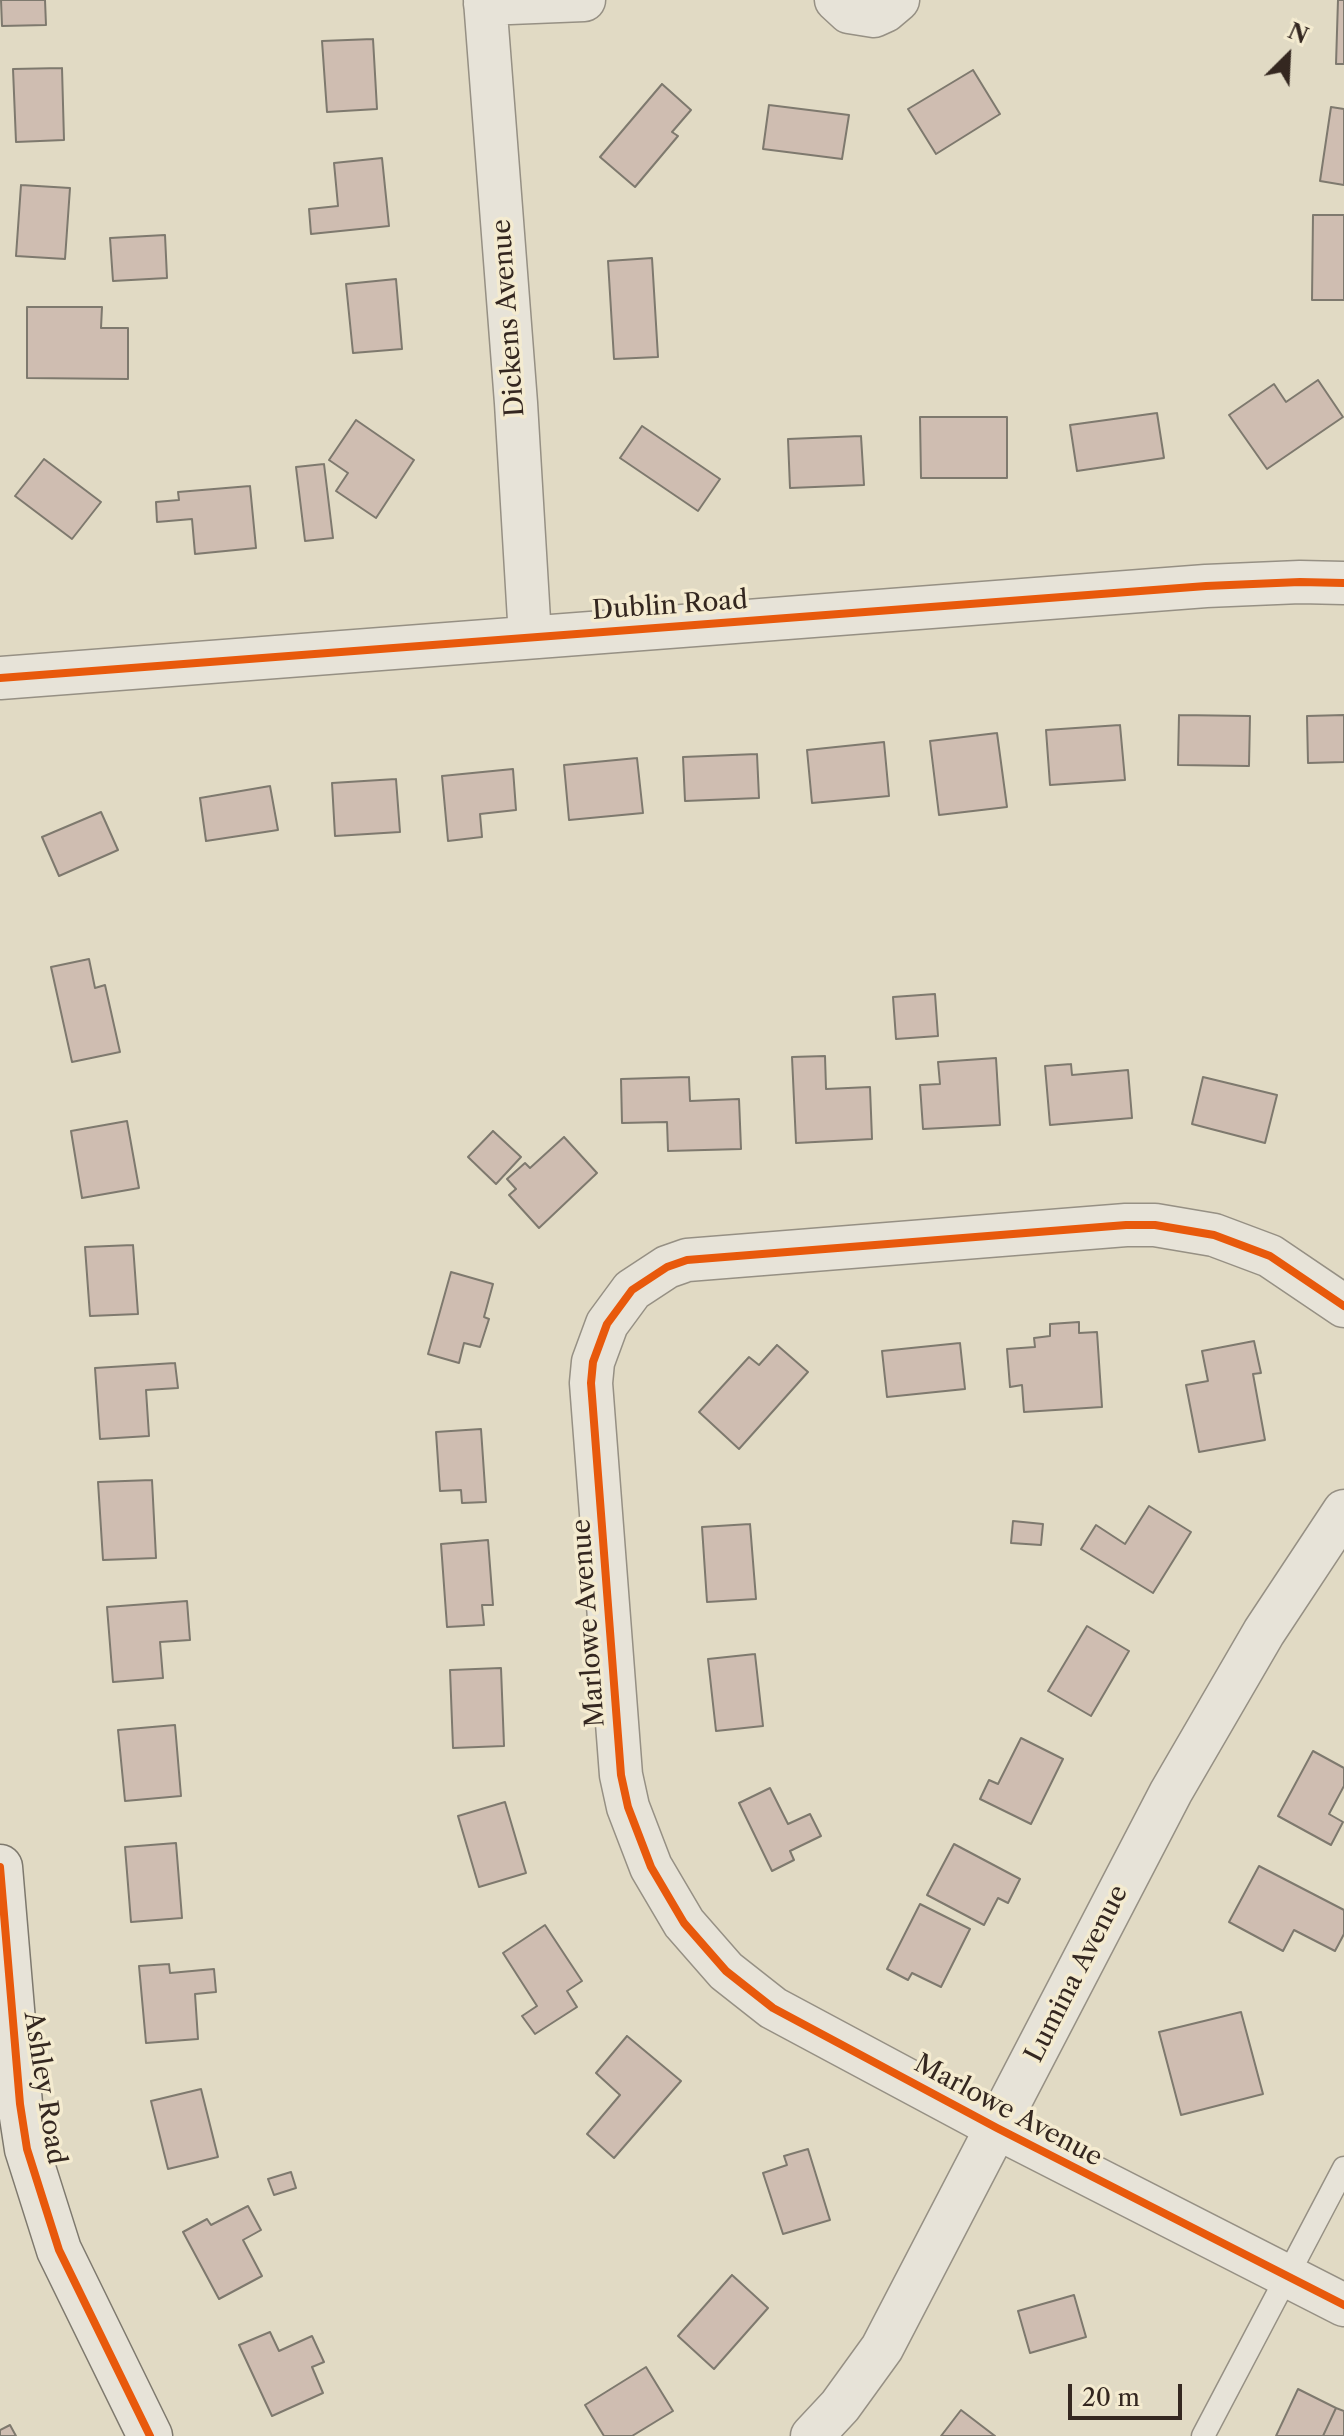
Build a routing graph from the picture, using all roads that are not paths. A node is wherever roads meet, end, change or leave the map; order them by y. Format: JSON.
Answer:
{"nodes":[{"id":1,"x":584,"y":0,"type":"edge"},
{"id":2,"x":836,"y":0,"type":"edge"},
{"id":3,"x":898,"y":0,"type":"edge"},
{"id":4,"x":485,"y":2,"type":"edge"},
{"id":5,"x":1344,"y":583,"type":"edge"},
{"id":6,"x":530,"y":637,"type":"junction"},
{"id":7,"x":0,"y":678,"type":"edge"},
{"id":8,"x":1344,"y":1306,"type":"edge"},
{"id":9,"x":1344,"y":1511,"type":"edge"},
{"id":10,"x":0,"y":1867,"type":"edge"},
{"id":11,"x":4,"y":1981,"type":"edge"},
{"id":12,"x":997,"y":2128,"type":"junction"},
{"id":13,"x":1344,"y":2168,"type":"edge"},
{"id":14,"x":1286,"y":2276,"type":"junction"},
{"id":15,"x":1344,"y":2305,"type":"edge"},
{"id":16,"x":150,"y":2436,"type":"edge"},
{"id":17,"x":812,"y":2436,"type":"edge"},
{"id":18,"x":1203,"y":2436,"type":"edge"}],
"edges":[{"from":1,"to":4,"type":"street"},
{"from":2,"to":3,"type":"street"},
{"from":4,"to":6,"type":"street","name":"Dickens Avenue"},
{"from":5,"to":6,"type":"street","name":"Dublin Road"},
{"from":6,"to":7,"type":"street","name":"Dublin Road"},
{"from":8,"to":12,"type":"street","name":"Marlowe Avenue"},
{"from":9,"to":12,"type":"street","name":"Lumina Avenue"},
{"from":10,"to":11,"type":"street","name":"Ashley Road"},
{"from":11,"to":16,"type":"street","name":"Ashley Road"},
{"from":12,"to":14,"type":"street","name":"Marlowe Avenue"},
{"from":12,"to":17,"type":"street","name":"Lumina Avenue"},
{"from":13,"to":14,"type":"lane"},
{"from":14,"to":15,"type":"street","name":"Marlowe Avenue"},
{"from":14,"to":18,"type":"lane"}]}
